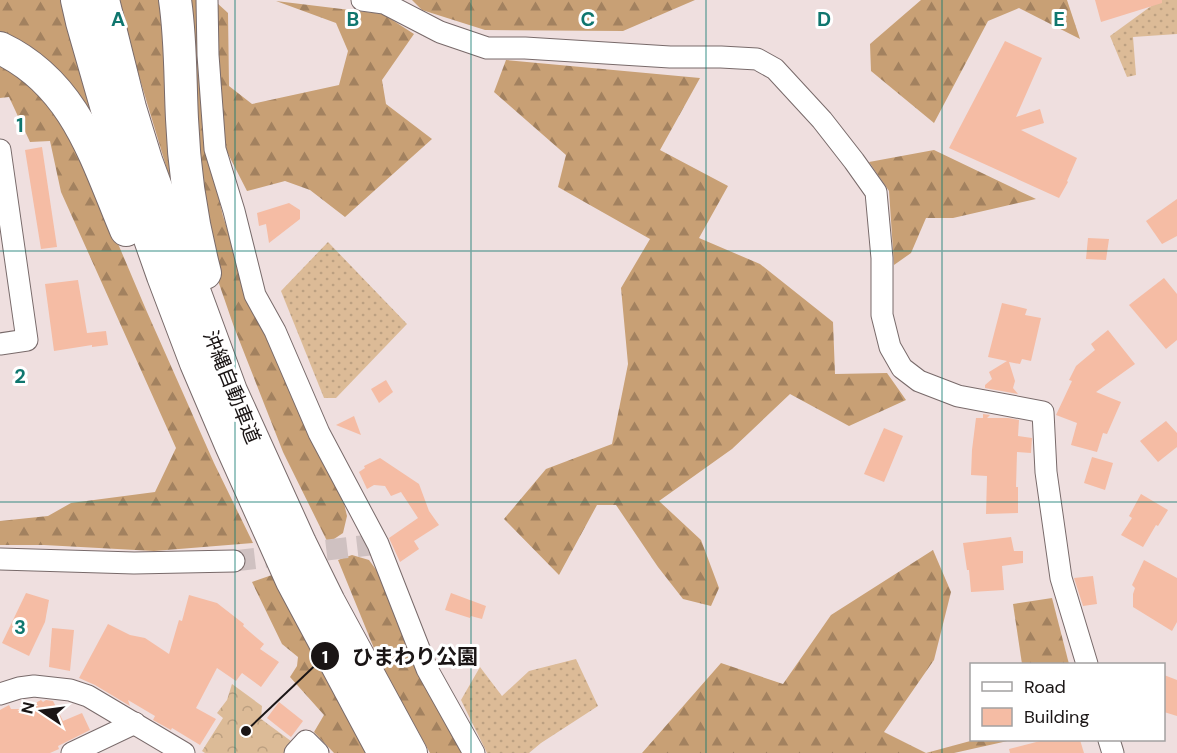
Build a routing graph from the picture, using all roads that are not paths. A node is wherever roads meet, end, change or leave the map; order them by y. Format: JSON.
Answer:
{"nodes":[{"id":1,"x":77,"y":0,"type":"edge"},
{"id":2,"x":103,"y":0,"type":"edge"},
{"id":3,"x":175,"y":0,"type":"edge"},
{"id":4,"x":207,"y":0,"type":"edge"},
{"id":5,"x":362,"y":0,"type":"edge"},
{"id":6,"x":0,"y":48,"type":"edge"},
{"id":7,"x":0,"y":150,"type":"edge"},
{"id":8,"x":0,"y":344,"type":"edge"},
{"id":9,"x":196,"y":363,"type":"junction"},
{"id":10,"x":231,"y":390,"type":"junction"},
{"id":11,"x":0,"y":559,"type":"edge"},
{"id":12,"x":234,"y":561,"type":"tunnel mouth"},
{"id":13,"x":1087,"y":663,"type":"edge"},
{"id":14,"x":0,"y":694,"type":"edge"},
{"id":15,"x":135,"y":723,"type":"junction"},
{"id":16,"x":72,"y":753,"type":"edge"},
{"id":17,"x":184,"y":753,"type":"edge"},
{"id":18,"x":295,"y":753,"type":"edge"},
{"id":19,"x":318,"y":753,"type":"edge"},
{"id":20,"x":384,"y":753,"type":"edge"},
{"id":21,"x":411,"y":753,"type":"edge"},
{"id":22,"x":474,"y":753,"type":"edge"}],
"edges":[{"from":1,"to":9,"type":"highway","name":"沖縄自動車道"},
{"from":2,"to":10,"type":"highway","name":"沖縄自動車道"},
{"from":3,"to":10,"type":"highway"},
{"from":4,"to":22,"type":"street"},
{"from":5,"to":13,"type":"street"},
{"from":6,"to":9,"type":"highway"},
{"from":7,"to":8,"type":"street"},
{"from":9,"to":20,"type":"highway","name":"沖縄自動車道"},
{"from":10,"to":21,"type":"highway","name":"沖縄自動車道"},
{"from":11,"to":12,"type":"street"},
{"from":14,"to":15,"type":"street"},
{"from":15,"to":16,"type":"street"},
{"from":15,"to":17,"type":"street"},
{"from":18,"to":19,"type":"street"}]}
